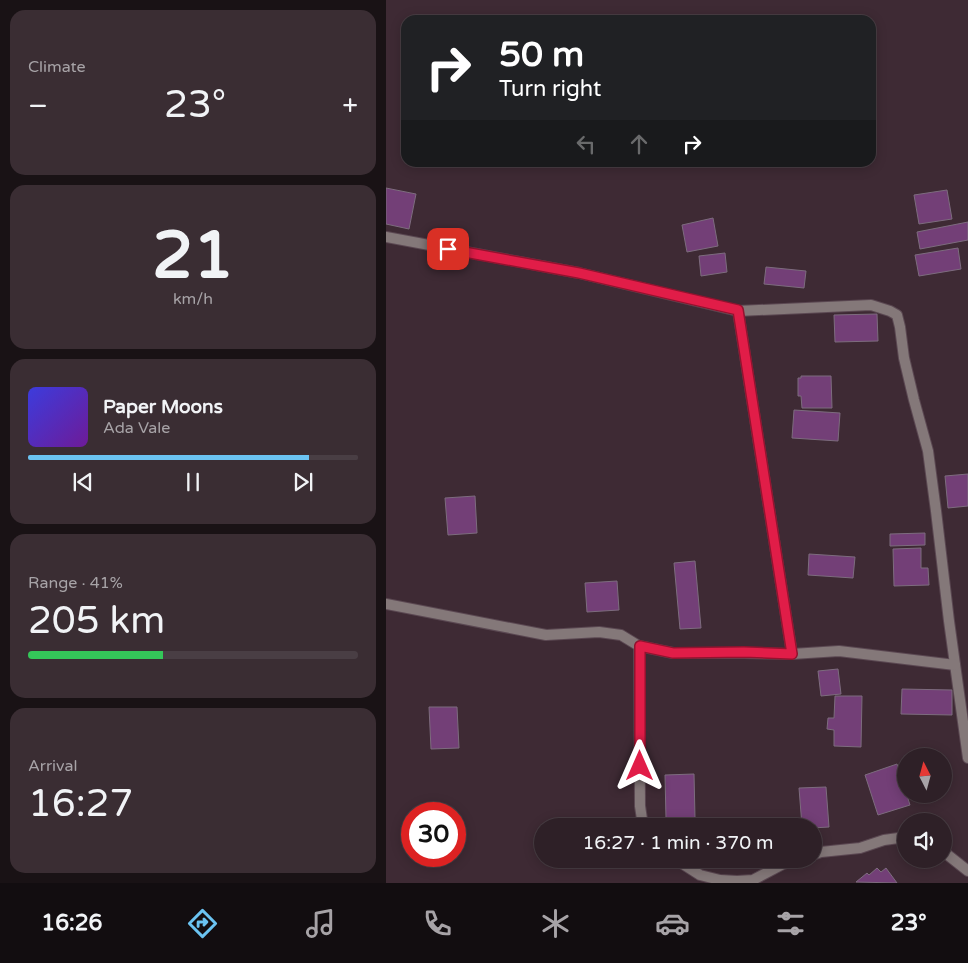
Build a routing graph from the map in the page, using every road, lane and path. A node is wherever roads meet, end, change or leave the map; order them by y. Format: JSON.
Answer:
{"nodes":[{"id":1,"x":386,"y":237,"type":"edge"},
{"id":2,"x":738,"y":310,"type":"junction"},
{"id":3,"x":386,"y":604,"type":"edge"},
{"id":4,"x":640,"y":646,"type":"junction"},
{"id":5,"x":792,"y":654,"type":"junction"},
{"id":6,"x":955,"y":665,"type":"junction"},
{"id":7,"x":968,"y":758,"type":"edge"},
{"id":8,"x":642,"y":818,"type":"edge"},
{"id":9,"x":897,"y":838,"type":"edge"},
{"id":10,"x":822,"y":852,"type":"edge"},
{"id":11,"x":952,"y":858,"type":"edge"},
{"id":12,"x":689,"y":868,"type":"edge"},
{"id":13,"x":775,"y":868,"type":"edge"},
{"id":14,"x":968,"y":871,"type":"edge"}],
"edges":[{"from":1,"to":2,"type":"street"},
{"from":2,"to":5,"type":"street"},
{"from":2,"to":6,"type":"street"},
{"from":3,"to":4,"type":"street"},
{"from":4,"to":5,"type":"street"},
{"from":4,"to":8,"type":"street"},
{"from":5,"to":6,"type":"street"},
{"from":6,"to":7,"type":"street"},
{"from":9,"to":10,"type":"street"},
{"from":11,"to":14,"type":"street"},
{"from":12,"to":13,"type":"street"}]}
